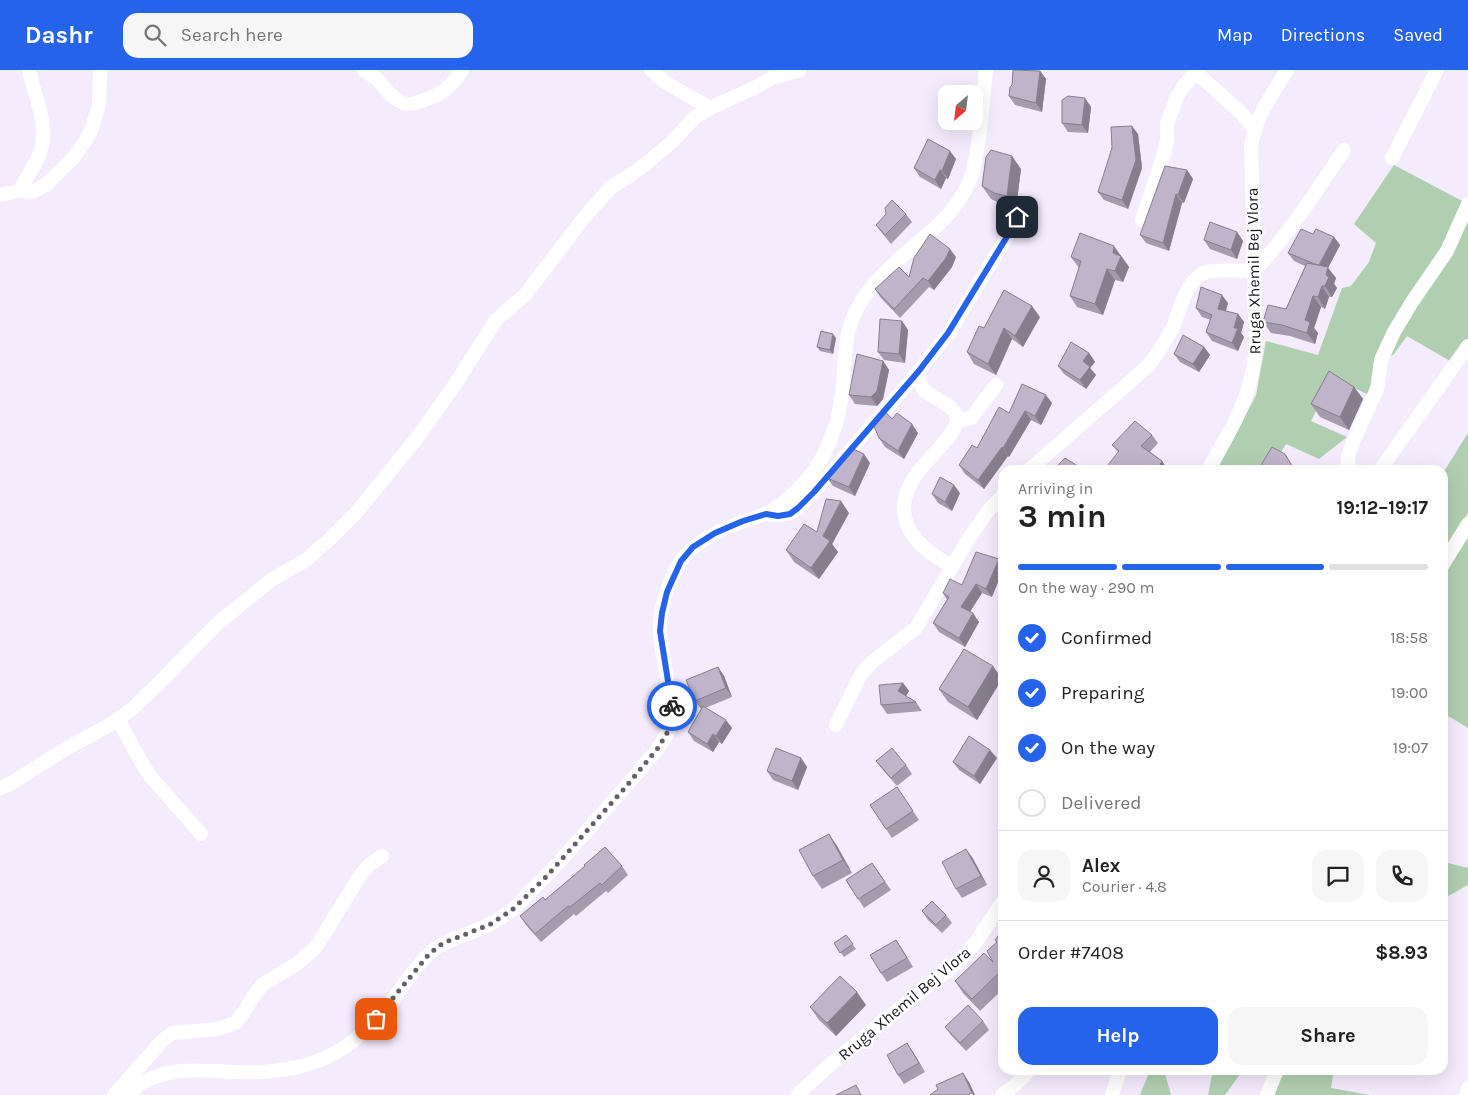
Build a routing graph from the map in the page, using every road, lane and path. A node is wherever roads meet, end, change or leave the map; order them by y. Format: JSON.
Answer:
{"nodes":[{"id":1,"x":29,"y":70,"type":"edge"},
{"id":2,"x":100,"y":70,"type":"edge"},
{"id":3,"x":364,"y":70,"type":"edge"},
{"id":4,"x":462,"y":70,"type":"edge"},
{"id":5,"x":651,"y":70,"type":"edge"},
{"id":6,"x":800,"y":70,"type":"edge"},
{"id":7,"x":986,"y":70,"type":"edge"},
{"id":8,"x":1287,"y":70,"type":"edge"},
{"id":9,"x":1437,"y":70,"type":"edge"},
{"id":10,"x":1198,"y":73,"type":"edge"},
{"id":11,"x":710,"y":108,"type":"junction"},
{"id":12,"x":1254,"y":128,"type":"junction"},
{"id":13,"x":1344,"y":150,"type":"dead end"},
{"id":14,"x":1392,"y":158,"type":"dead end"},
{"id":15,"x":20,"y":192,"type":"junction"},
{"id":16,"x":0,"y":195,"type":"edge"},
{"id":17,"x":1468,"y":204,"type":"edge"},
{"id":18,"x":1017,"y":217,"type":"dead end"},
{"id":19,"x":1142,"y":220,"type":"dead end"},
{"id":20,"x":1254,"y":271,"type":"junction"},
{"id":21,"x":1468,"y":346,"type":"edge"},
{"id":22,"x":918,"y":372,"type":"junction"},
{"id":23,"x":996,"y":386,"type":"dead end"},
{"id":24,"x":957,"y":421,"type":"junction"},
{"id":25,"x":1036,"y":465,"type":"edge"},
{"id":26,"x":1211,"y":465,"type":"edge"},
{"id":27,"x":1348,"y":465,"type":"edge"},
{"id":28,"x":1384,"y":465,"type":"edge"},
{"id":29,"x":998,"y":500,"type":"edge"},
{"id":30,"x":766,"y":514,"type":"junction"},
{"id":31,"x":1468,"y":524,"type":"edge"},
{"id":32,"x":1448,"y":556,"type":"edge"},
{"id":33,"x":952,"y":566,"type":"junction"},
{"id":34,"x":118,"y":719,"type":"junction"},
{"id":35,"x":836,"y":725,"type":"dead end"},
{"id":36,"x":0,"y":788,"type":"edge"},
{"id":37,"x":201,"y":834,"type":"dead end"},
{"id":38,"x":382,"y":856,"type":"dead end"},
{"id":39,"x":998,"y":910,"type":"edge"},
{"id":40,"x":1025,"y":1075,"type":"edge"},
{"id":41,"x":1118,"y":1075,"type":"edge"},
{"id":42,"x":1275,"y":1075,"type":"edge"},
{"id":43,"x":1468,"y":1088,"type":"edge"},
{"id":44,"x":114,"y":1095,"type":"edge"},
{"id":45,"x":126,"y":1095,"type":"edge"},
{"id":46,"x":797,"y":1095,"type":"edge"},
{"id":47,"x":1002,"y":1095,"type":"edge"},
{"id":48,"x":1112,"y":1095,"type":"edge"},
{"id":49,"x":1267,"y":1095,"type":"edge"},
{"id":50,"x":1466,"y":1095,"type":"edge"}],
"edges":[{"from":1,"to":15,"type":"street"},
{"from":2,"to":15,"type":"street"},
{"from":3,"to":4,"type":"street"},
{"from":5,"to":11,"type":"street"},
{"from":6,"to":11,"type":"street"},
{"from":7,"to":30,"type":"street"},
{"from":8,"to":12,"type":"street","name":"Rruga Xhemil Bej Vlora"},
{"from":9,"to":14,"type":"street"},
{"from":10,"to":12,"type":"street"},
{"from":10,"to":19,"type":"street"},
{"from":11,"to":34,"type":"street"},
{"from":12,"to":20,"type":"street","name":"Rruga Xhemil Bej Vlora"},
{"from":13,"to":20,"type":"street"},
{"from":15,"to":16,"type":"street"},
{"from":17,"to":27,"type":"street"},
{"from":18,"to":22,"type":"street"},
{"from":20,"to":25,"type":"street"},
{"from":20,"to":26,"type":"street","name":"Rruga Xhemil Bej Vlora"},
{"from":21,"to":28,"type":"street"},
{"from":22,"to":24,"type":"street"},
{"from":22,"to":30,"type":"street"},
{"from":23,"to":24,"type":"street"},
{"from":24,"to":33,"type":"street"},
{"from":29,"to":33,"type":"street"},
{"from":30,"to":45,"type":"street"},
{"from":31,"to":32,"type":"street"},
{"from":33,"to":35,"type":"street"},
{"from":34,"to":36,"type":"street"},
{"from":34,"to":37,"type":"street"},
{"from":38,"to":44,"type":"street"},
{"from":39,"to":46,"type":"street","name":"Rruga Xhemil Bej Vlora"},
{"from":40,"to":47,"type":"street"},
{"from":41,"to":48,"type":"street"},
{"from":42,"to":49,"type":"street"},
{"from":43,"to":50,"type":"street"}]}
